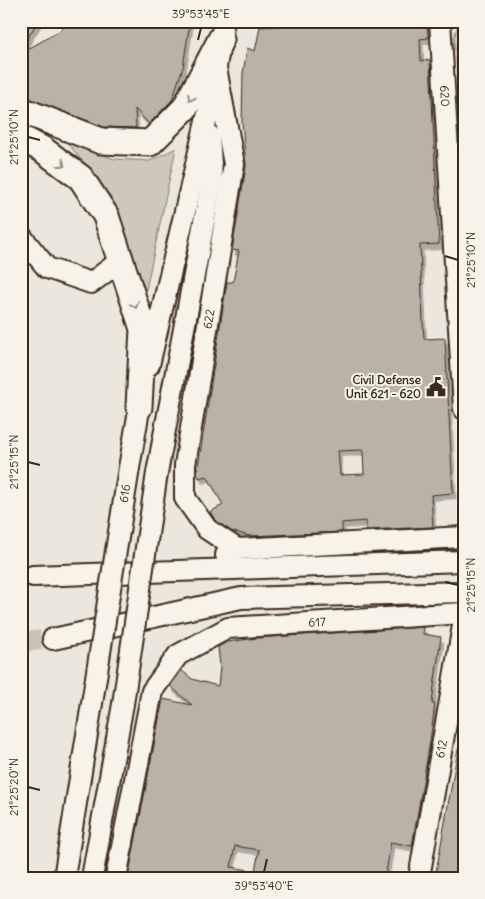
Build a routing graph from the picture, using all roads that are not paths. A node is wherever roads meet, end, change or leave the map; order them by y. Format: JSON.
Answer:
{"nodes":[{"id":1,"x":440,"y":21,"type":"edge"},
{"id":2,"x":223,"y":30,"type":"edge"},
{"id":3,"x":216,"y":68,"type":"junction"},
{"id":4,"x":21,"y":110,"type":"edge"},
{"id":5,"x":208,"y":112,"type":"junction"},
{"id":6,"x":21,"y":138,"type":"edge"},
{"id":7,"x":21,"y":236,"type":"edge"},
{"id":8,"x":120,"y":261,"type":"junction"},
{"id":9,"x":139,"y":408,"type":"junction"},
{"id":10,"x":464,"y":409,"type":"edge"},
{"id":11,"x":464,"y":537,"type":"edge"},
{"id":12,"x":237,"y":549,"type":"junction"},
{"id":13,"x":464,"y":561,"type":"edge"},
{"id":14,"x":198,"y":570,"type":"junction"},
{"id":15,"x":33,"y":576,"type":"dead end"},
{"id":16,"x":464,"y":592,"type":"edge"},
{"id":17,"x":464,"y":613,"type":"edge"},
{"id":18,"x":464,"y":620,"type":"edge"},
{"id":19,"x":53,"y":639,"type":"tunnel mouth"},
{"id":20,"x":64,"y":878,"type":"edge"},
{"id":21,"x":92,"y":878,"type":"edge"},
{"id":22,"x":116,"y":878,"type":"edge"},
{"id":23,"x":419,"y":878,"type":"edge"}],
"edges":[{"from":1,"to":10,"type":"street","name":"620"},
{"from":2,"to":3,"type":"street","name":"616"},
{"from":2,"to":4,"type":"main road","one_way":true},
{"from":3,"to":5,"type":"street","name":"616"},
{"from":3,"to":12,"type":"street","name":"622"},
{"from":5,"to":9,"type":"street","name":"616"},
{"from":5,"to":21,"type":"street","name":"616","bridge":true},
{"from":6,"to":8,"type":"main road","one_way":true},
{"from":7,"to":8,"type":"street"},
{"from":8,"to":9,"type":"main road","one_way":true},
{"from":9,"to":20,"type":"street","name":"616","bridge":true},
{"from":11,"to":12,"type":"street"},
{"from":12,"to":14,"type":"street"},
{"from":13,"to":14,"type":"street"},
{"from":14,"to":15,"type":"street"},
{"from":16,"to":19,"type":"street"},
{"from":17,"to":22,"type":"street","name":"617"},
{"from":18,"to":23,"type":"street","name":"612"}]}
